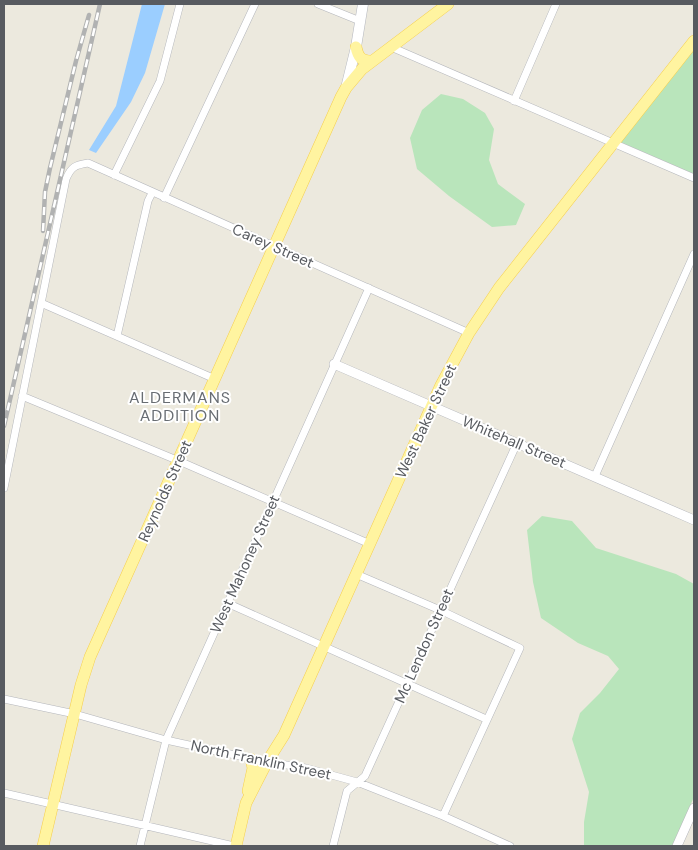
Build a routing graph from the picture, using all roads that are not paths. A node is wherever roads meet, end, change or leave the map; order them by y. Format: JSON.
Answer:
{"nodes":[{"id":1,"x":180,"y":4,"type":"edge"},
{"id":2,"x":255,"y":4,"type":"edge"},
{"id":3,"x":318,"y":4,"type":"edge"},
{"id":4,"x":364,"y":4,"type":"edge"},
{"id":5,"x":448,"y":4,"type":"edge"},
{"id":6,"x":556,"y":4,"type":"edge"},
{"id":7,"x":360,"y":21,"type":"junction"},
{"id":8,"x":694,"y":41,"type":"edge"},
{"id":9,"x":356,"y":47,"type":"junction"},
{"id":10,"x":391,"y":47,"type":"junction"},
{"id":11,"x":371,"y":61,"type":"junction"},
{"id":12,"x":346,"y":88,"type":"junction"},
{"id":13,"x":514,"y":101,"type":"junction"},
{"id":14,"x":613,"y":143,"type":"junction"},
{"id":15,"x":114,"y":175,"type":"junction"},
{"id":16,"x":694,"y":178,"type":"edge"},
{"id":17,"x":152,"y":193,"type":"junction"},
{"id":18,"x":164,"y":198,"type":"junction"},
{"id":19,"x":274,"y":246,"type":"junction"},
{"id":20,"x":694,"y":254,"type":"edge"},
{"id":21,"x":369,"y":288,"type":"junction"},
{"id":22,"x":41,"y":303,"type":"junction"},
{"id":23,"x":469,"y":333,"type":"junction"},
{"id":24,"x":117,"y":336,"type":"junction"},
{"id":25,"x":334,"y":364,"type":"junction"},
{"id":26,"x":215,"y":379,"type":"junction"},
{"id":27,"x":22,"y":396,"type":"junction"},
{"id":28,"x":431,"y":407,"type":"junction"},
{"id":29,"x":517,"y":443,"type":"junction"},
{"id":30,"x":179,"y":461,"type":"junction"},
{"id":31,"x":595,"y":476,"type":"junction"},
{"id":32,"x":4,"y":488,"type":"edge"},
{"id":33,"x":273,"y":502,"type":"junction"},
{"id":34,"x":694,"y":520,"type":"edge"},
{"id":35,"x":370,"y":544,"type":"junction"},
{"id":36,"x":356,"y":574,"type":"junction"},
{"id":37,"x":227,"y":603,"type":"junction"},
{"id":38,"x":440,"y":610,"type":"junction"},
{"id":39,"x":324,"y":646,"type":"junction"},
{"id":40,"x":407,"y":683,"type":"junction"},
{"id":41,"x":4,"y":700,"type":"edge"},
{"id":42,"x":74,"y":714,"type":"junction"},
{"id":43,"x":486,"y":718,"type":"junction"},
{"id":44,"x":166,"y":740,"type":"junction"},
{"id":45,"x":251,"y":759,"type":"junction"},
{"id":46,"x":267,"y":762,"type":"junction"},
{"id":47,"x":357,"y":782,"type":"junction"},
{"id":48,"x":4,"y":793,"type":"edge"},
{"id":49,"x":246,"y":803,"type":"junction"},
{"id":50,"x":52,"y":804,"type":"junction"},
{"id":51,"x":694,"y":808,"type":"edge"},
{"id":52,"x":443,"y":816,"type":"junction"},
{"id":53,"x":145,"y":826,"type":"junction"},
{"id":54,"x":43,"y":846,"type":"edge"},
{"id":55,"x":140,"y":846,"type":"edge"},
{"id":56,"x":235,"y":846,"type":"edge"},
{"id":57,"x":333,"y":846,"type":"edge"},
{"id":58,"x":510,"y":846,"type":"edge"},
{"id":59,"x":677,"y":846,"type":"edge"}],
"edges":[{"from":1,"to":15,"type":"street"},
{"from":2,"to":18,"type":"street"},
{"from":3,"to":7,"type":"street"},
{"from":4,"to":7,"type":"main road","name":"Reynolds Street"},
{"from":5,"to":10,"type":"main road"},
{"from":6,"to":13,"type":"street"},
{"from":7,"to":9,"type":"main road","name":"Reynolds Street"},
{"from":8,"to":14,"type":"main road","name":"West Baker Street"},
{"from":9,"to":11,"type":"main road"},
{"from":9,"to":12,"type":"main road","name":"Reynolds Street"},
{"from":10,"to":11,"type":"main road"},
{"from":10,"to":13,"type":"street"},
{"from":11,"to":12,"type":"main road"},
{"from":12,"to":19,"type":"main road","name":"Reynolds Street"},
{"from":13,"to":14,"type":"street"},
{"from":14,"to":16,"type":"street"},
{"from":14,"to":23,"type":"main road","name":"West Baker Street"},
{"from":15,"to":17,"type":"street","name":"Carey Street"},
{"from":15,"to":22,"type":"street","name":"Carey Street"},
{"from":17,"to":18,"type":"street","name":"Carey Street"},
{"from":17,"to":24,"type":"street"},
{"from":18,"to":19,"type":"street","name":"Carey Street"},
{"from":19,"to":21,"type":"street","name":"Carey Street"},
{"from":19,"to":26,"type":"main road","name":"Reynolds Street"},
{"from":20,"to":31,"type":"street"},
{"from":21,"to":23,"type":"street","name":"Carey Street"},
{"from":21,"to":25,"type":"street","name":"West Mahoney Street"},
{"from":22,"to":24,"type":"street"},
{"from":22,"to":27,"type":"street"},
{"from":23,"to":28,"type":"main road","name":"West Baker Street"},
{"from":24,"to":26,"type":"street"},
{"from":25,"to":28,"type":"street","name":"Whitehall Street"},
{"from":25,"to":33,"type":"street","name":"West Mahoney Street"},
{"from":26,"to":30,"type":"main road","name":"Reynolds Street"},
{"from":27,"to":30,"type":"street"},
{"from":27,"to":32,"type":"street"},
{"from":28,"to":29,"type":"street","name":"Whitehall Street"},
{"from":28,"to":35,"type":"main road","name":"West Baker Street"},
{"from":29,"to":31,"type":"street","name":"Whitehall Street"},
{"from":29,"to":38,"type":"street","name":"Mc Lendon Street"},
{"from":30,"to":33,"type":"street"},
{"from":30,"to":42,"type":"main road","name":"Reynolds Street"},
{"from":31,"to":34,"type":"street","name":"Whitehall Street"},
{"from":33,"to":35,"type":"street"},
{"from":33,"to":37,"type":"street","name":"West Mahoney Street"},
{"from":35,"to":36,"type":"main road","name":"West Baker Street"},
{"from":36,"to":38,"type":"street"},
{"from":36,"to":39,"type":"main road","name":"West Baker Street"},
{"from":37,"to":39,"type":"street"},
{"from":37,"to":44,"type":"street","name":"West Mahoney Street"},
{"from":38,"to":40,"type":"street","name":"Mc Lendon Street"},
{"from":38,"to":43,"type":"street"},
{"from":39,"to":40,"type":"street"},
{"from":39,"to":46,"type":"main road","name":"West Baker Street"},
{"from":40,"to":43,"type":"street"},
{"from":40,"to":47,"type":"street","name":"Mc Lendon Street"},
{"from":41,"to":42,"type":"street","name":"North Franklin Street"},
{"from":42,"to":44,"type":"street","name":"North Franklin Street"},
{"from":42,"to":50,"type":"main road","name":"Reynolds Street"},
{"from":43,"to":52,"type":"street"},
{"from":44,"to":45,"type":"street","name":"North Franklin Street"},
{"from":44,"to":53,"type":"street","name":"West Mahoney Street"},
{"from":45,"to":46,"type":"street","name":"North Franklin Street"},
{"from":45,"to":49,"type":"main road"},
{"from":46,"to":47,"type":"street","name":"North Franklin Street"},
{"from":46,"to":49,"type":"main road","name":"West Baker Street"},
{"from":47,"to":52,"type":"street","name":"North Franklin Street"},
{"from":47,"to":57,"type":"street","name":"Mc Lendon Street"},
{"from":48,"to":50,"type":"street"},
{"from":49,"to":56,"type":"main road","name":"West Baker Street"},
{"from":50,"to":53,"type":"street"},
{"from":50,"to":54,"type":"main road","name":"Reynolds Street"},
{"from":51,"to":59,"type":"street"},
{"from":52,"to":58,"type":"street","name":"North Franklin Street"},
{"from":53,"to":55,"type":"street","name":"West Mahoney Street"},
{"from":53,"to":56,"type":"street"}]}
